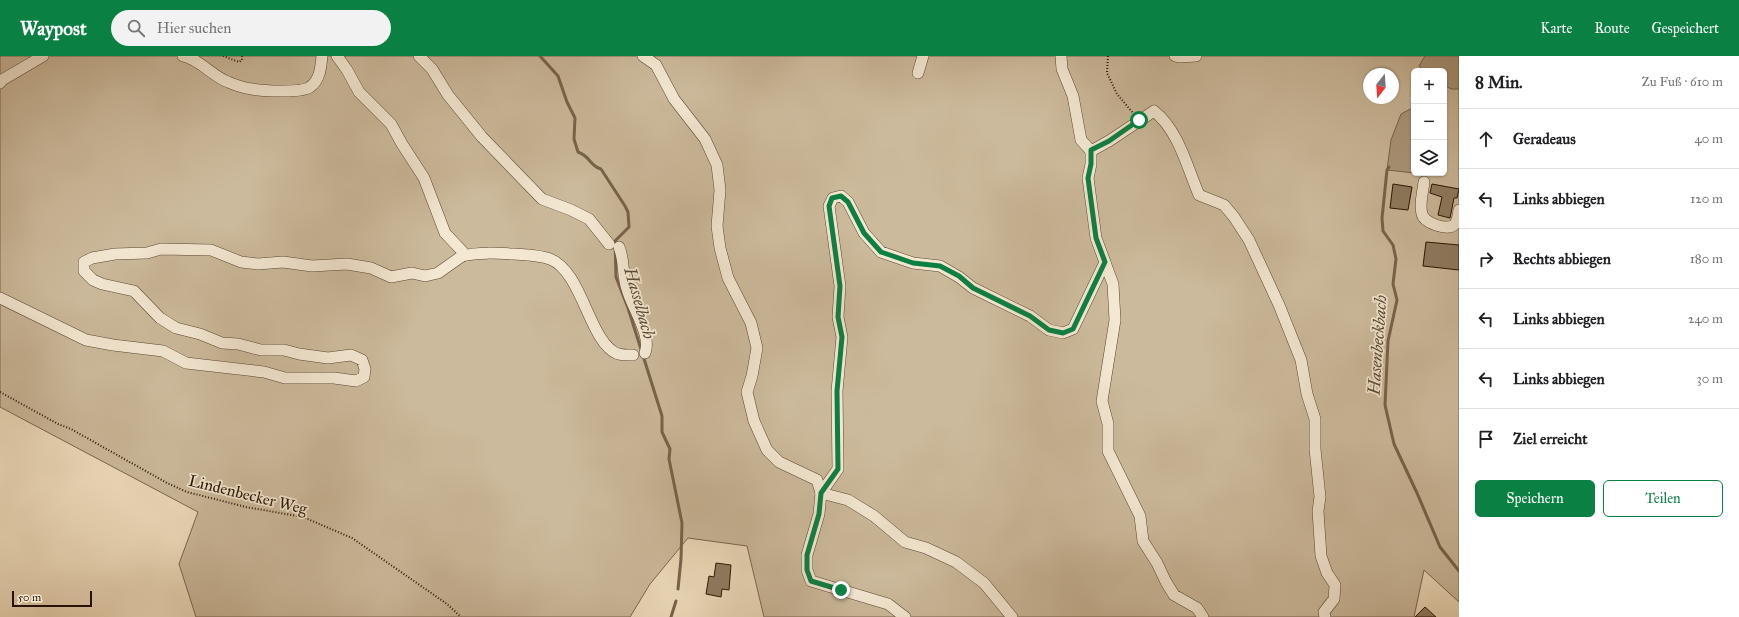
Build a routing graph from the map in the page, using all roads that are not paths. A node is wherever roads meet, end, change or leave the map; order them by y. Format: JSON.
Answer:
{"nodes":[{"id":1,"x":43,"y":56,"type":"edge"},
{"id":2,"x":183,"y":56,"type":"edge"},
{"id":3,"x":322,"y":56,"type":"edge"},
{"id":4,"x":337,"y":56,"type":"edge"},
{"id":5,"x":419,"y":56,"type":"edge"},
{"id":6,"x":643,"y":56,"type":"edge"},
{"id":7,"x":923,"y":56,"type":"edge"},
{"id":8,"x":1062,"y":56,"type":"edge"},
{"id":9,"x":1175,"y":56,"type":"edge"},
{"id":10,"x":1196,"y":56,"type":"edge"},
{"id":11,"x":918,"y":73,"type":"dead end"},
{"id":12,"x":0,"y":83,"type":"edge"},
{"id":13,"x":1091,"y":150,"type":"junction"},
{"id":14,"x":1424,"y":182,"type":"dead end"},
{"id":15,"x":1459,"y":210,"type":"edge"},
{"id":16,"x":462,"y":256,"type":"junction"},
{"id":17,"x":1105,"y":262,"type":"junction"},
{"id":18,"x":0,"y":298,"type":"edge"},
{"id":19,"x":645,"y":353,"type":"dead end"},
{"id":20,"x":633,"y":355,"type":"dead end"},
{"id":21,"x":821,"y":493,"type":"junction"},
{"id":22,"x":905,"y":617,"type":"edge"},
{"id":23,"x":1012,"y":617,"type":"edge"},
{"id":24,"x":1202,"y":617,"type":"edge"},
{"id":25,"x":1325,"y":617,"type":"edge"}],
"edges":[{"from":1,"to":12,"type":"lane"},
{"from":2,"to":3,"type":"lane"},
{"from":4,"to":16,"type":"lane"},
{"from":5,"to":19,"type":"lane"},
{"from":6,"to":21,"type":"lane"},
{"from":7,"to":11,"type":"lane"},
{"from":8,"to":13,"type":"lane"},
{"from":9,"to":10,"type":"lane"},
{"from":13,"to":17,"type":"lane"},
{"from":13,"to":25,"type":"lane"},
{"from":14,"to":15,"type":"lane"},
{"from":16,"to":18,"type":"lane"},
{"from":16,"to":20,"type":"lane"},
{"from":17,"to":21,"type":"lane"},
{"from":17,"to":24,"type":"lane"},
{"from":21,"to":22,"type":"lane"},
{"from":21,"to":23,"type":"lane"}]}
